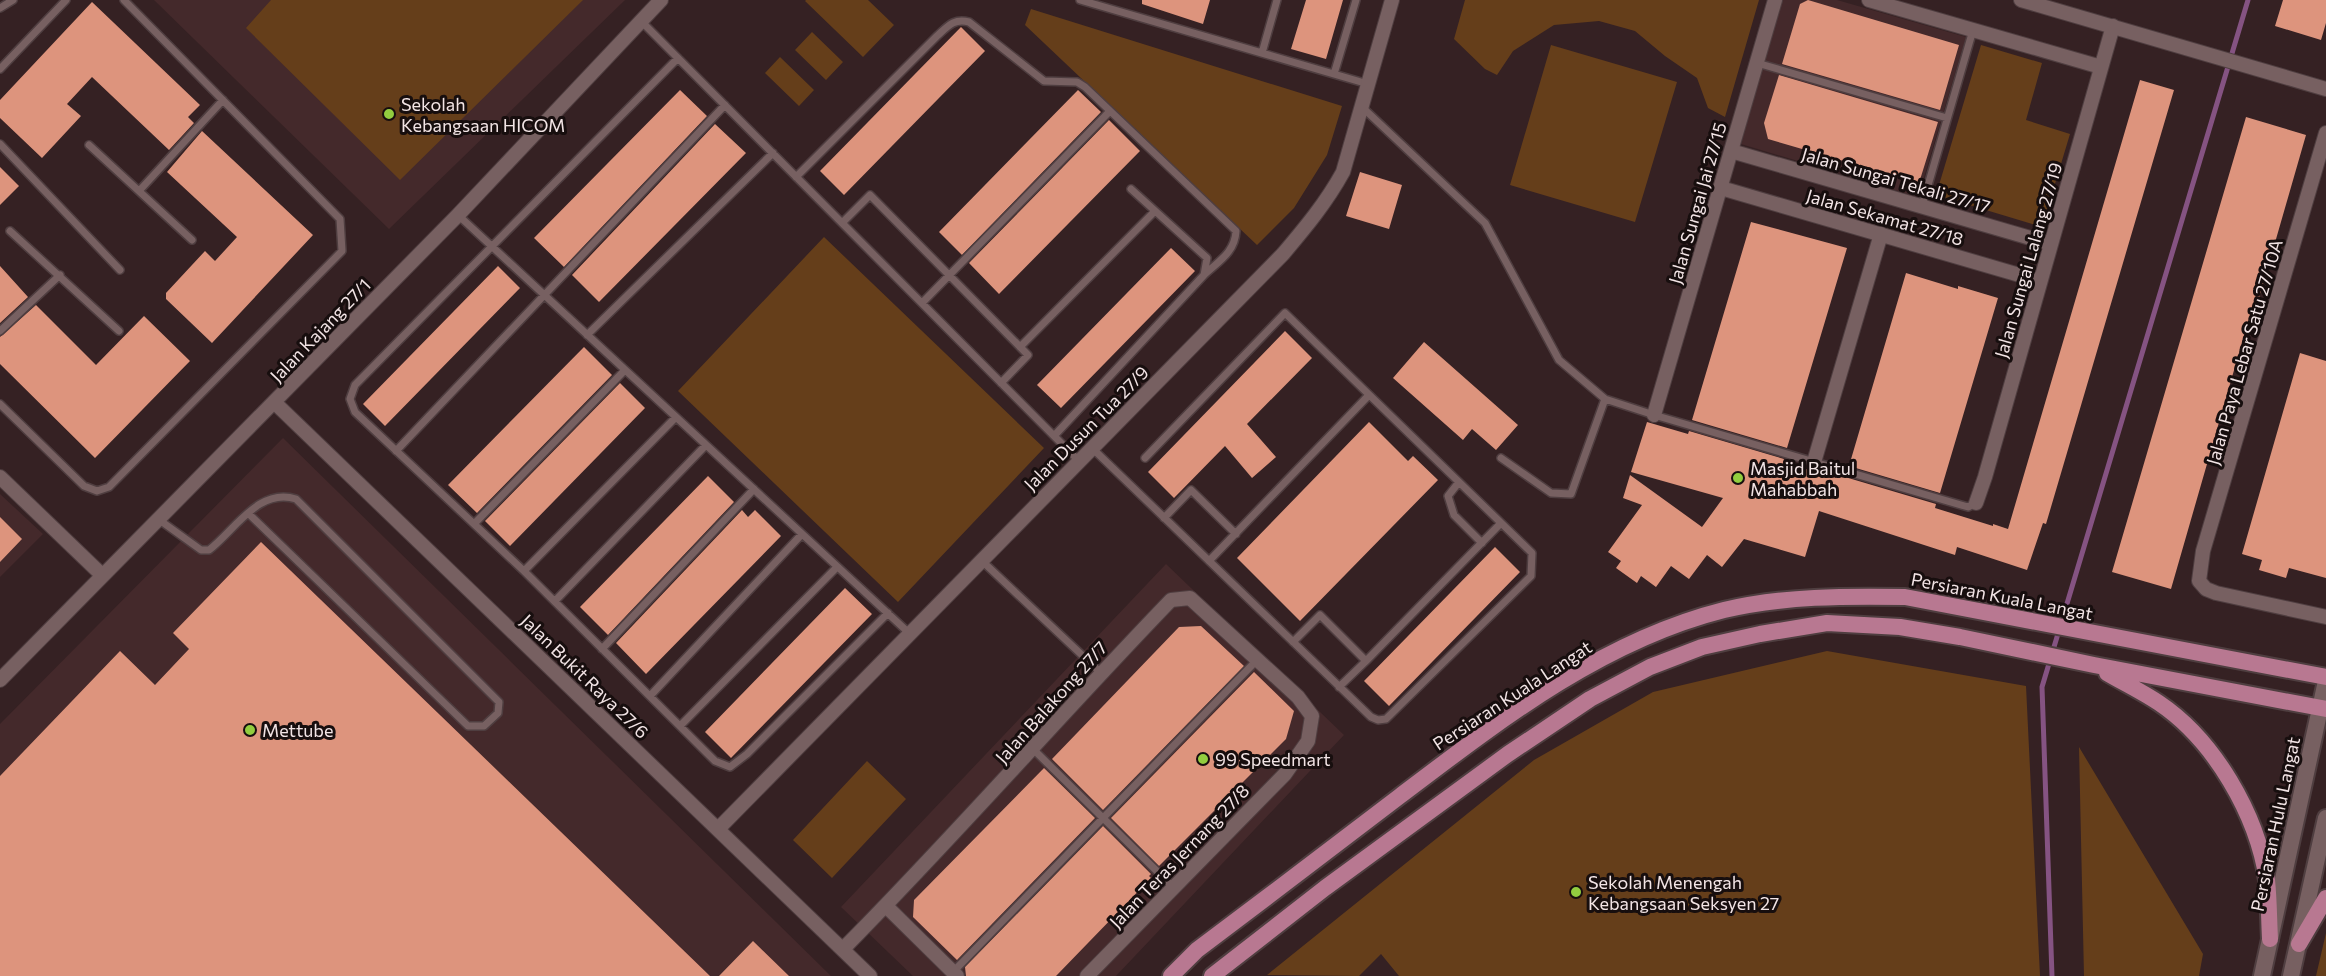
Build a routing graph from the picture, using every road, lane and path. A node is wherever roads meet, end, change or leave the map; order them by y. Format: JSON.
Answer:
{"nodes":[{"id":1,"x":13,"y":0,"type":"edge"},
{"id":2,"x":66,"y":0,"type":"edge"},
{"id":3,"x":124,"y":0,"type":"edge"},
{"id":4,"x":661,"y":0,"type":"edge"},
{"id":5,"x":1080,"y":0,"type":"edge"},
{"id":6,"x":1277,"y":0,"type":"edge"},
{"id":7,"x":1356,"y":0,"type":"edge"},
{"id":8,"x":1392,"y":0,"type":"edge"},
{"id":9,"x":1775,"y":0,"type":"edge"},
{"id":10,"x":1869,"y":0,"type":"edge"},
{"id":11,"x":2021,"y":0,"type":"edge"},
{"id":12,"x":1091,"y":2,"type":"edge"},
{"id":13,"x":0,"y":8,"type":"edge"},
{"id":14,"x":641,"y":21,"type":"junction"},
{"id":15,"x":2113,"y":26,"type":"junction"},
{"id":16,"x":1973,"y":30,"type":"junction"},
{"id":17,"x":1262,"y":53,"type":"junction"},
{"id":18,"x":678,"y":58,"type":"junction"},
{"id":19,"x":1757,"y":63,"type":"junction"},
{"id":20,"x":2101,"y":67,"type":"junction"},
{"id":21,"x":0,"y":69,"type":"edge"},
{"id":22,"x":1334,"y":74,"type":"junction"},
{"id":23,"x":1368,"y":84,"type":"junction"},
{"id":24,"x":2326,"y":89,"type":"edge"},
{"id":25,"x":223,"y":100,"type":"junction"},
{"id":26,"x":725,"y":105,"type":"junction"},
{"id":27,"x":1362,"y":107,"type":"junction"},
{"id":28,"x":1110,"y":111,"type":"junction"},
{"id":29,"x":1947,"y":118,"type":"junction"},
{"id":30,"x":2326,"y":133,"type":"edge"},
{"id":31,"x":0,"y":144,"type":"edge"},
{"id":32,"x":88,"y":145,"type":"dead end"},
{"id":33,"x":1731,"y":151,"type":"junction"},
{"id":34,"x":773,"y":153,"type":"junction"},
{"id":35,"x":796,"y":177,"type":"junction"},
{"id":36,"x":1721,"y":188,"type":"junction"},
{"id":37,"x":1131,"y":189,"type":"dead end"},
{"id":38,"x":139,"y":192,"type":"junction"},
{"id":39,"x":1922,"y":206,"type":"junction"},
{"id":40,"x":1155,"y":211,"type":"junction"},
{"id":41,"x":458,"y":215,"type":"junction"},
{"id":42,"x":842,"y":223,"type":"junction"},
{"id":43,"x":10,"y":231,"type":"dead end"},
{"id":44,"x":1881,"y":234,"type":"junction"},
{"id":45,"x":192,"y":240,"type":"dead end"},
{"id":46,"x":2051,"y":244,"type":"junction"},
{"id":47,"x":493,"y":248,"type":"junction"},
{"id":48,"x":120,"y":270,"type":"dead end"},
{"id":49,"x":60,"y":275,"type":"junction"},
{"id":50,"x":949,"y":275,"type":"junction"},
{"id":51,"x":1204,"y":275,"type":"junction"},
{"id":52,"x":2040,"y":281,"type":"junction"},
{"id":53,"x":544,"y":295,"type":"junction"},
{"id":54,"x":922,"y":303,"type":"junction"},
{"id":55,"x":0,"y":331,"type":"edge"},
{"id":56,"x":119,"y":331,"type":"dead end"},
{"id":57,"x":587,"y":335,"type":"junction"},
{"id":58,"x":1020,"y":347,"type":"junction"},
{"id":59,"x":625,"y":370,"type":"junction"},
{"id":60,"x":1001,"y":383,"type":"junction"},
{"id":61,"x":1369,"y":395,"type":"junction"},
{"id":62,"x":1605,"y":399,"type":"junction"},
{"id":63,"x":274,"y":402,"type":"junction"},
{"id":64,"x":0,"y":404,"type":"edge"},
{"id":65,"x":1654,"y":415,"type":"junction"},
{"id":66,"x":676,"y":417,"type":"junction"},
{"id":67,"x":1054,"y":436,"type":"junction"},
{"id":68,"x":706,"y":445,"type":"junction"},
{"id":69,"x":1092,"y":448,"type":"junction"},
{"id":70,"x":396,"y":450,"type":"junction"},
{"id":71,"x":1145,"y":458,"type":"dead end"},
{"id":72,"x":1501,"y":458,"type":"dead end"},
{"id":73,"x":1079,"y":461,"type":"junction"},
{"id":74,"x":1815,"y":462,"type":"junction"},
{"id":75,"x":0,"y":477,"type":"edge"},
{"id":76,"x":1459,"y":482,"type":"junction"},
{"id":77,"x":754,"y":489,"type":"junction"},
{"id":78,"x":1976,"y":503,"type":"joint"},
{"id":79,"x":249,"y":514,"type":"junction"},
{"id":80,"x":1164,"y":518,"type":"junction"},
{"id":81,"x":158,"y":519,"type":"junction"},
{"id":82,"x":1501,"y":523,"type":"junction"},
{"id":83,"x":474,"y":524,"type":"junction"},
{"id":84,"x":802,"y":534,"type":"junction"},
{"id":85,"x":1236,"y":534,"type":"junction"},
{"id":86,"x":1482,"y":543,"type":"junction"},
{"id":87,"x":981,"y":560,"type":"junction"},
{"id":88,"x":1209,"y":561,"type":"junction"},
{"id":89,"x":837,"y":567,"type":"junction"},
{"id":90,"x":524,"y":571,"type":"junction"},
{"id":91,"x":102,"y":575,"type":"junction"},
{"id":92,"x":555,"y":601,"type":"junction"},
{"id":93,"x":888,"y":614,"type":"junction"},
{"id":94,"x":2326,"y":617,"type":"edge"},
{"id":95,"x":909,"y":633,"type":"junction"},
{"id":96,"x":1293,"y":642,"type":"junction"},
{"id":97,"x":602,"y":649,"type":"junction"},
{"id":98,"x":1257,"y":660,"type":"junction"},
{"id":99,"x":1366,"y":661,"type":"junction"},
{"id":100,"x":2094,"y":665,"type":"junction"},
{"id":101,"x":1101,"y":673,"type":"junction"},
{"id":102,"x":2326,"y":679,"type":"edge"},
{"id":103,"x":0,"y":680,"type":"edge"},
{"id":104,"x":1340,"y":687,"type":"junction"},
{"id":105,"x":650,"y":696,"type":"junction"},
{"id":106,"x":1298,"y":697,"type":"joint"},
{"id":107,"x":2323,"y":709,"type":"edge"},
{"id":108,"x":680,"y":726,"type":"junction"},
{"id":109,"x":1034,"y":749,"type":"junction"},
{"id":110,"x":1104,"y":818,"type":"junction"},
{"id":111,"x":2326,"y":818,"type":"edge"},
{"id":112,"x":717,"y":829,"type":"junction"},
{"id":113,"x":1173,"y":887,"type":"junction"},
{"id":114,"x":2326,"y":898,"type":"edge"},
{"id":115,"x":886,"y":906,"type":"junction"},
{"id":116,"x":2270,"y":939,"type":"junction"},
{"id":117,"x":2299,"y":944,"type":"junction"},
{"id":118,"x":843,"y":949,"type":"junction"},
{"id":119,"x":1197,"y":950,"type":"junction"},
{"id":120,"x":955,"y":974,"type":"edge"},
{"id":121,"x":1214,"y":974,"type":"edge"},
{"id":122,"x":870,"y":976,"type":"edge"},
{"id":123,"x":1088,"y":976,"type":"edge"},
{"id":124,"x":1171,"y":976,"type":"edge"},
{"id":125,"x":2262,"y":976,"type":"edge"},
{"id":126,"x":2291,"y":976,"type":"edge"}],
"edges":[{"from":1,"to":13,"type":"lane"},
{"from":2,"to":21,"type":"lane"},
{"from":3,"to":25,"type":"lane"},
{"from":4,"to":14,"type":"street","name":"Jalan Kajang 27/1"},
{"from":5,"to":12,"type":"lane"},
{"from":6,"to":17,"type":"lane"},
{"from":7,"to":22,"type":"lane"},
{"from":8,"to":23,"type":"street","name":"Jalan Dusun Tua 27/9"},
{"from":9,"to":19,"type":"street","name":"Jalan Sungai Jai 27/15"},
{"from":10,"to":16,"type":"street"},
{"from":11,"to":15,"type":"street"},
{"from":12,"to":17,"type":"lane"},
{"from":14,"to":18,"type":"lane"},
{"from":14,"to":41,"type":"street","name":"Jalan Kajang 27/1"},
{"from":15,"to":20,"type":"street","name":"Jalan Sungai Lalang 27/19"},
{"from":15,"to":24,"type":"street"},
{"from":16,"to":20,"type":"street"},
{"from":16,"to":29,"type":"lane"},
{"from":17,"to":22,"type":"lane"},
{"from":18,"to":26,"type":"lane"},
{"from":18,"to":47,"type":"lane"},
{"from":19,"to":29,"type":"lane"},
{"from":19,"to":33,"type":"street","name":"Jalan Sungai Jai 27/15"},
{"from":20,"to":46,"type":"street","name":"Jalan Sungai Lalang 27/19"},
{"from":22,"to":23,"type":"lane"},
{"from":23,"to":27,"type":"street","name":"Jalan Dusun Tua 27/9"},
{"from":25,"to":38,"type":"lane"},
{"from":25,"to":64,"type":"lane"},
{"from":26,"to":34,"type":"lane"},
{"from":26,"to":53,"type":"lane"},
{"from":27,"to":62,"type":"lane"},
{"from":27,"to":69,"type":"street","name":"Jalan Dusun Tua 27/9"},
{"from":28,"to":35,"type":"lane"},
{"from":28,"to":50,"type":"lane"},
{"from":28,"to":51,"type":"lane"},
{"from":29,"to":39,"type":"lane"},
{"from":30,"to":94,"type":"street","name":"Jalan Paya Lebar Satu 27/10A"},
{"from":31,"to":48,"type":"lane"},
{"from":32,"to":38,"type":"lane"},
{"from":33,"to":36,"type":"street","name":"Jalan Sungai Jai 27/15"},
{"from":33,"to":39,"type":"street","name":"Jalan Sungai Tekali 27/17"},
{"from":34,"to":35,"type":"lane"},
{"from":34,"to":57,"type":"lane"},
{"from":35,"to":42,"type":"lane"},
{"from":36,"to":44,"type":"street","name":"Jalan Sekamat 27/18"},
{"from":36,"to":65,"type":"street","name":"Jalan Sungai Jai 27/15"},
{"from":37,"to":40,"type":"lane"},
{"from":38,"to":45,"type":"lane"},
{"from":39,"to":46,"type":"street","name":"Jalan Sungai Tekali 27/17"},
{"from":40,"to":51,"type":"lane"},
{"from":40,"to":58,"type":"lane"},
{"from":41,"to":47,"type":"lane"},
{"from":41,"to":63,"type":"street","name":"Jalan Kajang 27/1"},
{"from":42,"to":50,"type":"lane"},
{"from":42,"to":54,"type":"lane"},
{"from":43,"to":49,"type":"lane"},
{"from":44,"to":52,"type":"street","name":"Jalan Sekamat 27/18"},
{"from":44,"to":74,"type":"street"},
{"from":46,"to":52,"type":"street","name":"Jalan Sungai Lalang 27/19"},
{"from":47,"to":53,"type":"lane"},
{"from":47,"to":70,"type":"lane"},
{"from":49,"to":55,"type":"lane"},
{"from":49,"to":56,"type":"lane"},
{"from":50,"to":54,"type":"lane"},
{"from":50,"to":58,"type":"lane"},
{"from":51,"to":67,"type":"lane"},
{"from":52,"to":78,"type":"street","name":"Jalan Sungai Lalang 27/19"},
{"from":53,"to":57,"type":"lane"},
{"from":53,"to":70,"type":"lane"},
{"from":54,"to":60,"type":"lane"},
{"from":57,"to":59,"type":"lane"},
{"from":58,"to":60,"type":"lane"},
{"from":59,"to":66,"type":"lane"},
{"from":59,"to":83,"type":"lane"},
{"from":60,"to":67,"type":"lane"},
{"from":61,"to":71,"type":"lane"},
{"from":61,"to":76,"type":"lane"},
{"from":61,"to":85,"type":"lane"},
{"from":62,"to":65,"type":"lane"},
{"from":62,"to":72,"type":"lane"},
{"from":63,"to":81,"type":"street","name":"Jalan Kajang 27/1"},
{"from":63,"to":112,"type":"street","name":"Jalan Bukit Raya 27/6"},
{"from":65,"to":74,"type":"lane"},
{"from":66,"to":68,"type":"lane"},
{"from":66,"to":90,"type":"lane"},
{"from":67,"to":73,"type":"lane"},
{"from":68,"to":77,"type":"lane"},
{"from":68,"to":92,"type":"lane"},
{"from":69,"to":73,"type":"street","name":"Jalan Dusun Tua 27/9"},
{"from":69,"to":80,"type":"lane"},
{"from":70,"to":83,"type":"lane"},
{"from":73,"to":87,"type":"street","name":"Jalan Dusun Tua 27/9"},
{"from":74,"to":78,"type":"lane"},
{"from":75,"to":91,"type":"street"},
{"from":76,"to":82,"type":"lane"},
{"from":76,"to":86,"type":"lane"},
{"from":77,"to":84,"type":"lane"},
{"from":77,"to":97,"type":"lane"},
{"from":79,"to":79,"type":"lane"},
{"from":79,"to":81,"type":"lane"},
{"from":80,"to":85,"type":"lane"},
{"from":80,"to":88,"type":"lane"},
{"from":81,"to":91,"type":"street","name":"Jalan Kajang 27/1"},
{"from":82,"to":86,"type":"lane"},
{"from":82,"to":104,"type":"lane"},
{"from":83,"to":90,"type":"lane"},
{"from":84,"to":89,"type":"lane"},
{"from":84,"to":105,"type":"lane"},
{"from":85,"to":88,"type":"lane"},
{"from":86,"to":99,"type":"lane"},
{"from":87,"to":95,"type":"street","name":"Jalan Dusun Tua 27/9"},
{"from":87,"to":101,"type":"lane"},
{"from":88,"to":96,"type":"lane"},
{"from":89,"to":93,"type":"lane"},
{"from":89,"to":108,"type":"lane"},
{"from":90,"to":92,"type":"lane"},
{"from":91,"to":103,"type":"street","name":"Jalan Kajang 27/1"},
{"from":92,"to":97,"type":"lane"},
{"from":93,"to":95,"type":"lane"},
{"from":93,"to":108,"type":"lane"},
{"from":95,"to":112,"type":"street","name":"Jalan Dusun Tua 27/9"},
{"from":96,"to":99,"type":"lane"},
{"from":96,"to":104,"type":"lane"},
{"from":97,"to":105,"type":"lane"},
{"from":98,"to":101,"type":"street","name":"Jalan Balakong 27/7"},
{"from":98,"to":106,"type":"street","name":"Jalan Balakong 27/7"},
{"from":98,"to":110,"type":"lane"},
{"from":99,"to":104,"type":"lane"},
{"from":100,"to":107,"type":"main road"},
{"from":100,"to":116,"type":"main road"},
{"from":100,"to":121,"type":"main road"},
{"from":101,"to":109,"type":"street","name":"Jalan Balakong 27/7"},
{"from":102,"to":107,"type":"main road","name":"Persiaran Hulu Langat"},
{"from":102,"to":119,"type":"main road","name":"Persiaran Kuala Langat"},
{"from":105,"to":108,"type":"lane"},
{"from":106,"to":113,"type":"street","name":"Jalan Teras Jernang 27/8"},
{"from":107,"to":116,"type":"main road","name":"Persiaran Hulu Langat"},
{"from":109,"to":110,"type":"lane"},
{"from":109,"to":115,"type":"street","name":"Jalan Balakong 27/7"},
{"from":110,"to":113,"type":"lane"},
{"from":110,"to":120,"type":"lane"},
{"from":111,"to":117,"type":"main road"},
{"from":112,"to":118,"type":"street","name":"Jalan Bukit Raya 27/6"},
{"from":113,"to":123,"type":"street","name":"Jalan Teras Jernang 27/8"},
{"from":114,"to":117,"type":"main road"},
{"from":115,"to":118,"type":"street","name":"Jalan Balakong 27/7"},
{"from":115,"to":120,"type":"street"},
{"from":116,"to":125,"type":"main road","name":"Persiaran Hulu Langat"},
{"from":117,"to":126,"type":"main road"},
{"from":118,"to":122,"type":"street","name":"Jalan Bukit Raya 27/6"},
{"from":119,"to":121,"type":"main road"},
{"from":119,"to":124,"type":"main road","name":"Persiaran Kuala Langat"}]}
